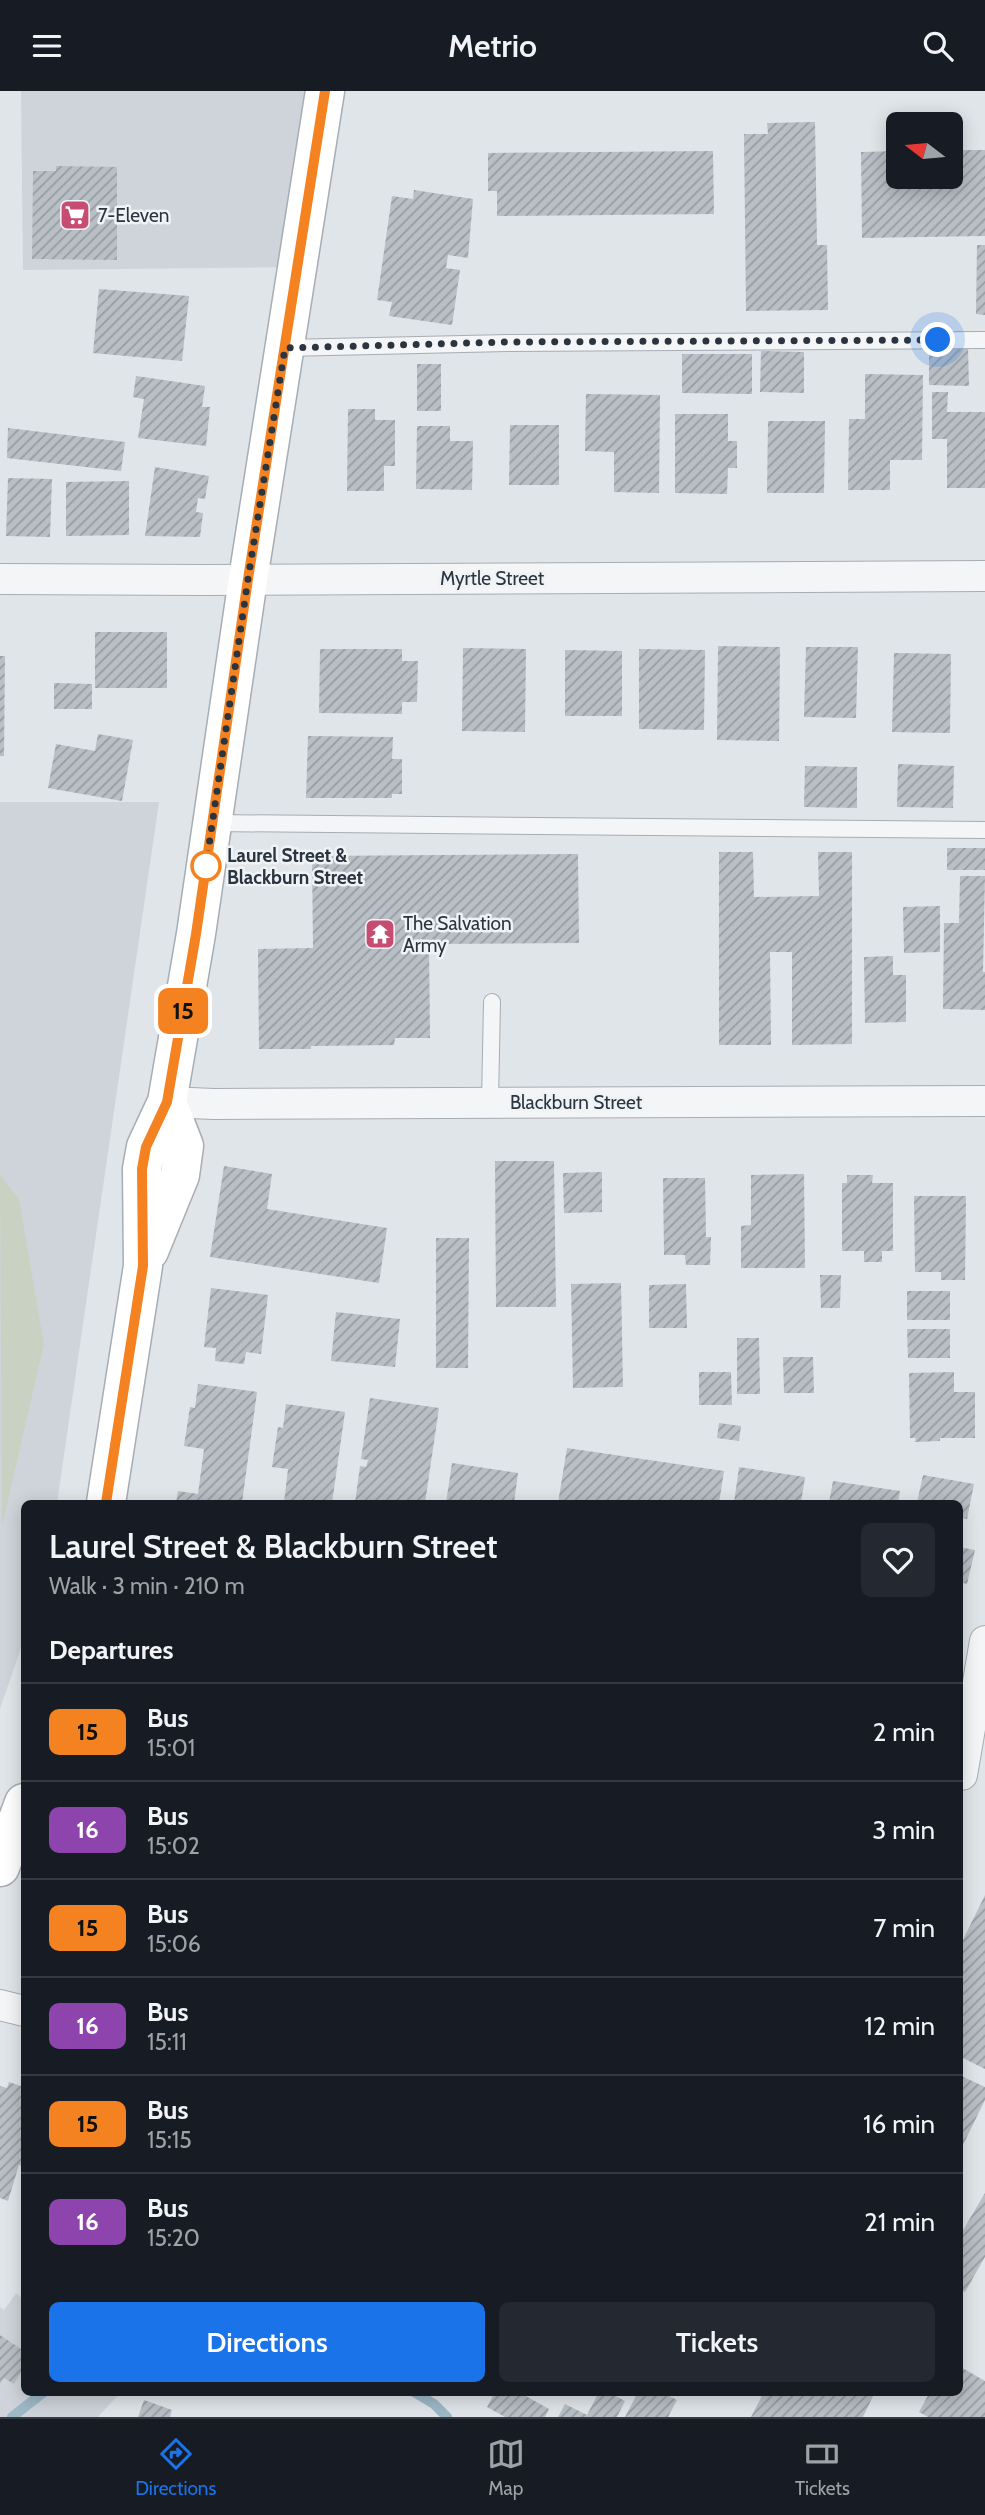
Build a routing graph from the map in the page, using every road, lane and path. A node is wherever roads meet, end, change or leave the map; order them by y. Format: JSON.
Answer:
{"nodes":[{"id":1,"x":325,"y":91,"type":"edge"},
{"id":2,"x":985,"y":340,"type":"edge"},
{"id":3,"x":285,"y":348,"type":"junction"},
{"id":4,"x":985,"y":576,"type":"edge"},
{"id":5,"x":0,"y":579,"type":"edge"},
{"id":6,"x":248,"y":579,"type":"junction"},
{"id":7,"x":213,"y":823,"type":"junction"},
{"id":8,"x":985,"y":830,"type":"edge"},
{"id":9,"x":492,"y":1002,"type":"dead end"},
{"id":10,"x":985,"y":1101,"type":"edge"},
{"id":11,"x":167,"y":1102,"type":"junction"},
{"id":12,"x":490,"y":1102,"type":"junction"},
{"id":13,"x":106,"y":1500,"type":"edge"},
{"id":14,"x":985,"y":1641,"type":"edge"},
{"id":15,"x":969,"y":1776,"type":"edge"},
{"id":16,"x":21,"y":1811,"type":"edge"},
{"id":17,"x":0,"y":1867,"type":"edge"},
{"id":18,"x":0,"y":2005,"type":"edge"},
{"id":19,"x":21,"y":2010,"type":"edge"}],
"edges":[{"from":1,"to":3,"type":"main road"},
{"from":2,"to":3,"type":"lane"},
{"from":3,"to":6,"type":"main road"},
{"from":4,"to":6,"type":"street","name":"Myrtle Street"},
{"from":5,"to":6,"type":"street","name":"Myrtle Street"},
{"from":6,"to":7,"type":"main road"},
{"from":7,"to":8,"type":"lane"},
{"from":7,"to":11,"type":"main road"},
{"from":9,"to":12,"type":"lane"},
{"from":10,"to":12,"type":"street","name":"Blackburn Street"},
{"from":11,"to":12,"type":"street","name":"Blackburn Street"},
{"from":11,"to":13,"type":"main road"},
{"from":14,"to":15,"type":"street"},
{"from":16,"to":17,"type":"main road"},
{"from":18,"to":19,"type":"street"}]}
